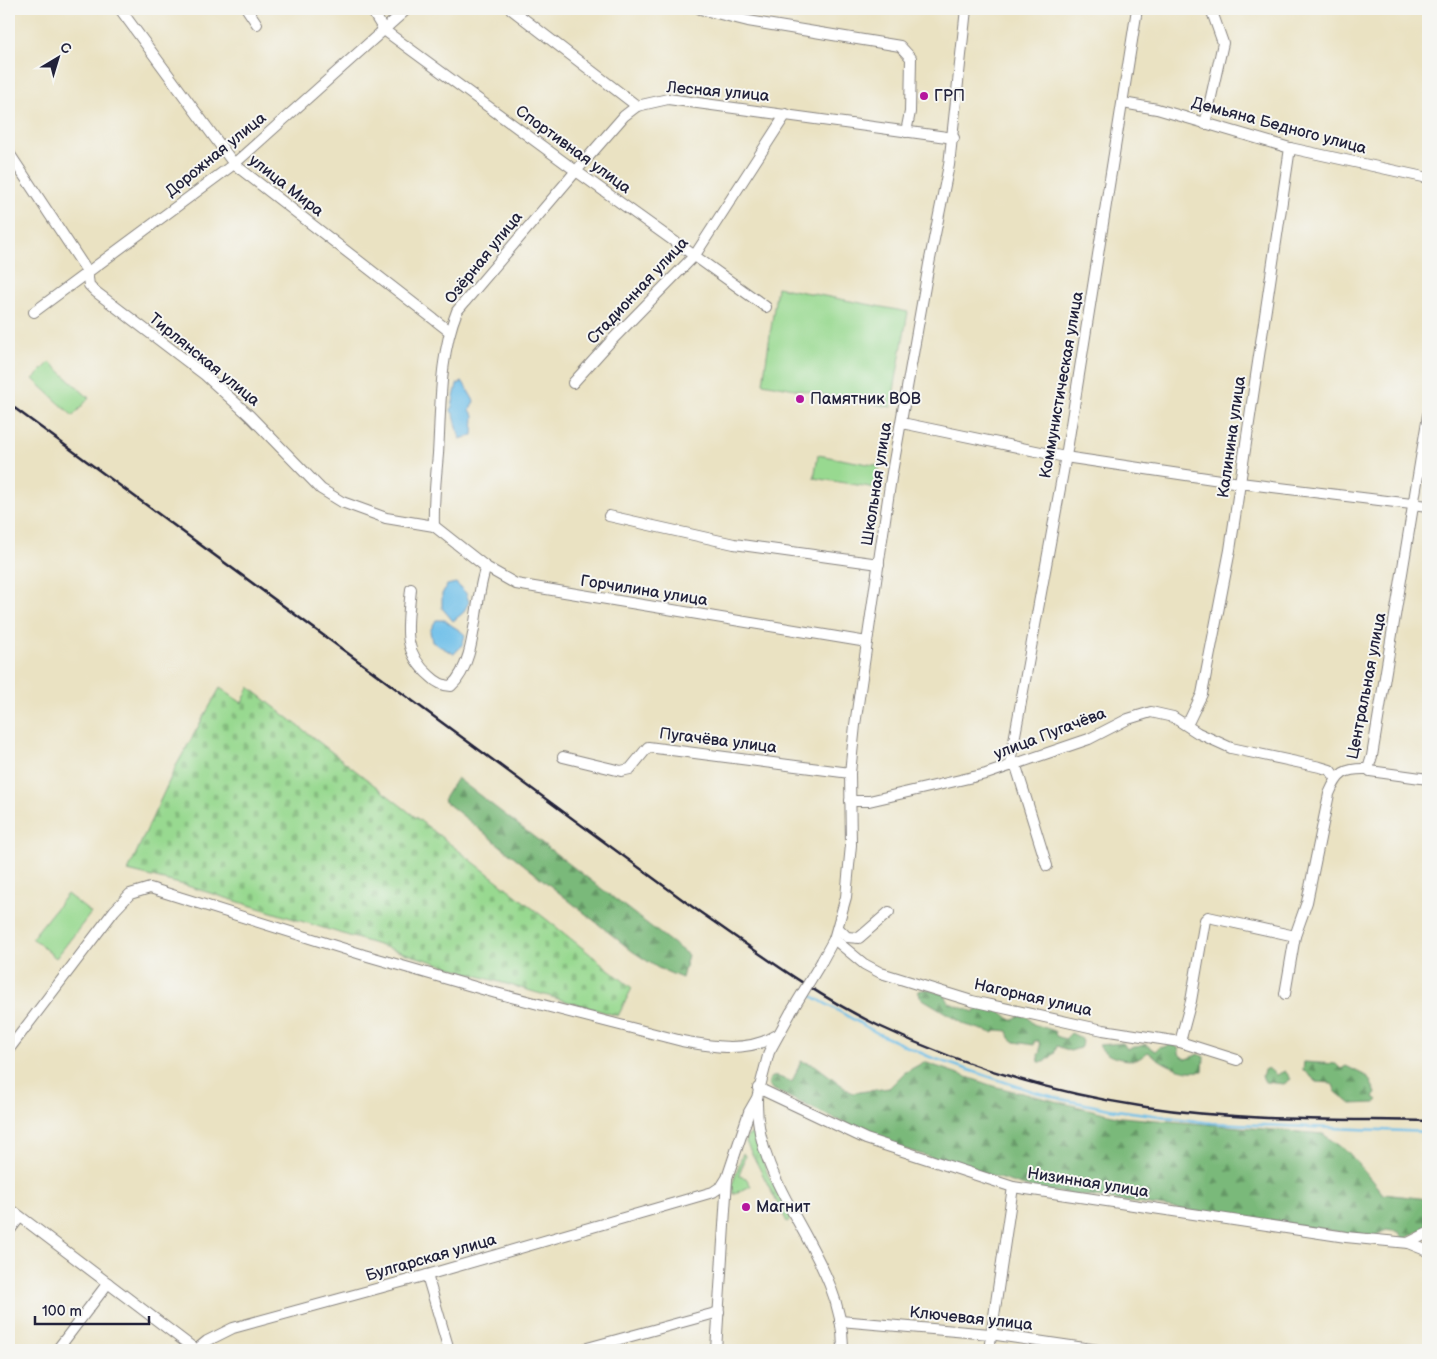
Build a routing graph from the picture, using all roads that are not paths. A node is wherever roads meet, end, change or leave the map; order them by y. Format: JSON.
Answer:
{"nodes":[{"id":1,"x":120,"y":9,"type":"edge"},
{"id":2,"x":246,"y":9,"type":"edge"},
{"id":3,"x":371,"y":9,"type":"edge"},
{"id":4,"x":407,"y":9,"type":"edge"},
{"id":5,"x":511,"y":9,"type":"edge"},
{"id":6,"x":700,"y":9,"type":"edge"},
{"id":7,"x":966,"y":9,"type":"edge"},
{"id":8,"x":1137,"y":9,"type":"edge"},
{"id":9,"x":1211,"y":9,"type":"edge"},
{"id":10,"x":258,"y":24,"type":"dead end"},
{"id":11,"x":384,"y":30,"type":"junction"},
{"id":12,"x":1123,"y":104,"type":"junction"},
{"id":13,"x":637,"y":106,"type":"junction"},
{"id":14,"x":786,"y":114,"type":"junction"},
{"id":15,"x":1205,"y":124,"type":"junction"},
{"id":16,"x":906,"y":132,"type":"junction"},
{"id":17,"x":954,"y":138,"type":"junction"},
{"id":18,"x":1290,"y":148,"type":"junction"},
{"id":19,"x":9,"y":153,"type":"edge"},
{"id":20,"x":234,"y":164,"type":"junction"},
{"id":21,"x":576,"y":171,"type":"junction"},
{"id":22,"x":1428,"y":178,"type":"edge"},
{"id":23,"x":695,"y":255,"type":"junction"},
{"id":24,"x":87,"y":271,"type":"junction"},
{"id":25,"x":766,"y":306,"type":"dead end"},
{"id":26,"x":34,"y":312,"type":"dead end"},
{"id":27,"x":449,"y":331,"type":"junction"},
{"id":28,"x":573,"y":383,"type":"dead end"},
{"id":29,"x":1428,"y":415,"type":"edge"},
{"id":30,"x":902,"y":423,"type":"junction"},
{"id":31,"x":1065,"y":457,"type":"junction"},
{"id":32,"x":1240,"y":482,"type":"junction"},
{"id":33,"x":1414,"y":504,"type":"junction"},
{"id":34,"x":1428,"y":506,"type":"edge"},
{"id":35,"x":608,"y":516,"type":"dead end"},
{"id":36,"x":434,"y":526,"type":"junction"},
{"id":37,"x":878,"y":564,"type":"junction"},
{"id":38,"x":486,"y":567,"type":"junction"},
{"id":39,"x":411,"y":589,"type":"dead end"},
{"id":40,"x":867,"y":642,"type":"junction"},
{"id":41,"x":1184,"y":723,"type":"junction"},
{"id":42,"x":563,"y":757,"type":"dead end"},
{"id":43,"x":1014,"y":764,"type":"junction"},
{"id":44,"x":1368,"y":769,"type":"junction"},
{"id":45,"x":850,"y":773,"type":"junction"},
{"id":46,"x":1336,"y":778,"type":"junction"},
{"id":47,"x":1428,"y":779,"type":"edge"},
{"id":48,"x":850,"y":801,"type":"junction"},
{"id":49,"x":1047,"y":866,"type":"dead end"},
{"id":50,"x":889,"y":912,"type":"dead end"},
{"id":51,"x":838,"y":928,"type":"junction"},
{"id":52,"x":1295,"y":936,"type":"junction"},
{"id":53,"x":834,"y":939,"type":"junction"},
{"id":54,"x":1285,"y":994,"type":"dead end"},
{"id":55,"x":777,"y":1035,"type":"junction"},
{"id":56,"x":1180,"y":1042,"type":"junction"},
{"id":57,"x":9,"y":1049,"type":"edge"},
{"id":58,"x":1237,"y":1060,"type":"dead end"},
{"id":59,"x":757,"y":1093,"type":"junction"},
{"id":60,"x":727,"y":1178,"type":"junction"},
{"id":61,"x":1012,"y":1187,"type":"junction"},
{"id":62,"x":9,"y":1208,"type":"edge"},
{"id":63,"x":20,"y":1217,"type":"junction"},
{"id":64,"x":9,"y":1231,"type":"edge"},
{"id":65,"x":1428,"y":1233,"type":"edge"},
{"id":66,"x":1408,"y":1244,"type":"junction"},
{"id":67,"x":1428,"y":1251,"type":"edge"},
{"id":68,"x":427,"y":1275,"type":"junction"},
{"id":69,"x":108,"y":1283,"type":"junction"},
{"id":70,"x":719,"y":1312,"type":"junction"},
{"id":71,"x":840,"y":1320,"type":"junction"},
{"id":72,"x":990,"y":1334,"type":"junction"},
{"id":73,"x":57,"y":1350,"type":"edge"},
{"id":74,"x":196,"y":1350,"type":"edge"},
{"id":75,"x":449,"y":1350,"type":"edge"},
{"id":76,"x":580,"y":1350,"type":"edge"},
{"id":77,"x":716,"y":1350,"type":"edge"},
{"id":78,"x":843,"y":1350,"type":"edge"},
{"id":79,"x":989,"y":1350,"type":"edge"},
{"id":80,"x":1098,"y":1350,"type":"edge"}],
"edges":[{"from":1,"to":20,"type":"street","name":"улица Мира"},
{"from":2,"to":10,"type":"street"},
{"from":3,"to":11,"type":"street","name":"Спортивная улица"},
{"from":4,"to":11,"type":"street","name":"Дорожная улица"},
{"from":5,"to":13,"type":"street"},
{"from":6,"to":16,"type":"street"},
{"from":7,"to":17,"type":"street","name":"Школьная улица"},
{"from":8,"to":12,"type":"street","name":"Коммунистическая улица"},
{"from":9,"to":15,"type":"street"},
{"from":11,"to":20,"type":"street","name":"Дорожная улица"},
{"from":11,"to":21,"type":"street","name":"Спортивная улица"},
{"from":12,"to":15,"type":"street","name":"Демьяна Бедного улица"},
{"from":12,"to":31,"type":"street","name":"Коммунистическая улица"},
{"from":13,"to":14,"type":"street","name":"Лесная улица"},
{"from":13,"to":21,"type":"street","name":"Озёрная улица"},
{"from":14,"to":16,"type":"street","name":"Лесная улица"},
{"from":14,"to":23,"type":"street","name":"Стадионная улица"},
{"from":15,"to":18,"type":"street","name":"Демьяна Бедного улица"},
{"from":16,"to":17,"type":"street","name":"Лесная улица"},
{"from":17,"to":30,"type":"street","name":"Школьная улица"},
{"from":18,"to":22,"type":"street","name":"Демьяна Бедного улица"},
{"from":18,"to":32,"type":"street","name":"Калинина улица"},
{"from":19,"to":24,"type":"street","name":"Тирлянская улица"},
{"from":20,"to":24,"type":"street","name":"Дорожная улица"},
{"from":20,"to":27,"type":"street","name":"улица Мира"},
{"from":21,"to":23,"type":"street","name":"Спортивная улица"},
{"from":21,"to":27,"type":"street","name":"Озёрная улица"},
{"from":23,"to":25,"type":"street","name":"Спортивная улица"},
{"from":23,"to":28,"type":"street","name":"Стадионная улица"},
{"from":24,"to":26,"type":"street","name":"Дорожная улица"},
{"from":24,"to":36,"type":"street","name":"Тирлянская улица"},
{"from":27,"to":36,"type":"street","name":"Озёрная улица"},
{"from":29,"to":33,"type":"street","name":"Центральная улица"},
{"from":30,"to":31,"type":"street"},
{"from":30,"to":37,"type":"street","name":"Школьная улица"},
{"from":31,"to":32,"type":"street"},
{"from":31,"to":43,"type":"street","name":"Коммунистическая улица"},
{"from":32,"to":33,"type":"street"},
{"from":32,"to":41,"type":"street","name":"Калинина улица"},
{"from":33,"to":34,"type":"street"},
{"from":33,"to":44,"type":"street","name":"Центральная улица"},
{"from":35,"to":37,"type":"street"},
{"from":36,"to":38,"type":"street","name":"Горчилина улица"},
{"from":37,"to":40,"type":"street","name":"Школьная улица"},
{"from":38,"to":39,"type":"street"},
{"from":38,"to":40,"type":"street","name":"Горчилина улица"},
{"from":40,"to":45,"type":"street","name":"Школьная улица"},
{"from":41,"to":43,"type":"street","name":"улица Пугачёва"},
{"from":41,"to":46,"type":"street","name":"улица Пугачёва"},
{"from":42,"to":45,"type":"street","name":"Пугачёва улица"},
{"from":43,"to":48,"type":"street","name":"улица Пугачёва"},
{"from":43,"to":49,"type":"street"},
{"from":44,"to":46,"type":"street","name":"Центральная улица"},
{"from":44,"to":47,"type":"street"},
{"from":45,"to":48,"type":"street","name":"Школьная улица"},
{"from":46,"to":52,"type":"street","name":"Центральная улица"},
{"from":48,"to":51,"type":"street","name":"Школьная улица"},
{"from":50,"to":51,"type":"street"},
{"from":51,"to":53,"type":"street","name":"Школьная улица"},
{"from":52,"to":54,"type":"street","name":"Центральная улица"},
{"from":52,"to":56,"type":"street"},
{"from":53,"to":55,"type":"street","name":"Школьная улица","bridge":true},
{"from":53,"to":56,"type":"street","name":"Нагорная улица"},
{"from":55,"to":57,"type":"street"},
{"from":55,"to":59,"type":"street"},
{"from":56,"to":58,"type":"street","name":"Нагорная улица"},
{"from":59,"to":60,"type":"street"},
{"from":59,"to":61,"type":"street","name":"Низинная улица"},
{"from":59,"to":71,"type":"street"},
{"from":60,"to":68,"type":"street","name":"Булгарская улица"},
{"from":60,"to":70,"type":"street"},
{"from":61,"to":66,"type":"street","name":"Низинная улица"},
{"from":61,"to":72,"type":"street"},
{"from":62,"to":63,"type":"street","name":"Булгарская улица"},
{"from":63,"to":64,"type":"street"},
{"from":63,"to":69,"type":"street","name":"Булгарская улица"},
{"from":65,"to":66,"type":"street"},
{"from":66,"to":67,"type":"street","name":"Низинная улица"},
{"from":68,"to":74,"type":"street","name":"Булгарская улица"},
{"from":68,"to":75,"type":"street"},
{"from":69,"to":73,"type":"street"},
{"from":69,"to":74,"type":"street","name":"Булгарская улица"},
{"from":70,"to":76,"type":"street"},
{"from":70,"to":77,"type":"street"},
{"from":71,"to":72,"type":"street","name":"Ключевая улица"},
{"from":71,"to":78,"type":"street"},
{"from":72,"to":79,"type":"street"},
{"from":72,"to":80,"type":"street","name":"Ключевая улица"}]}
